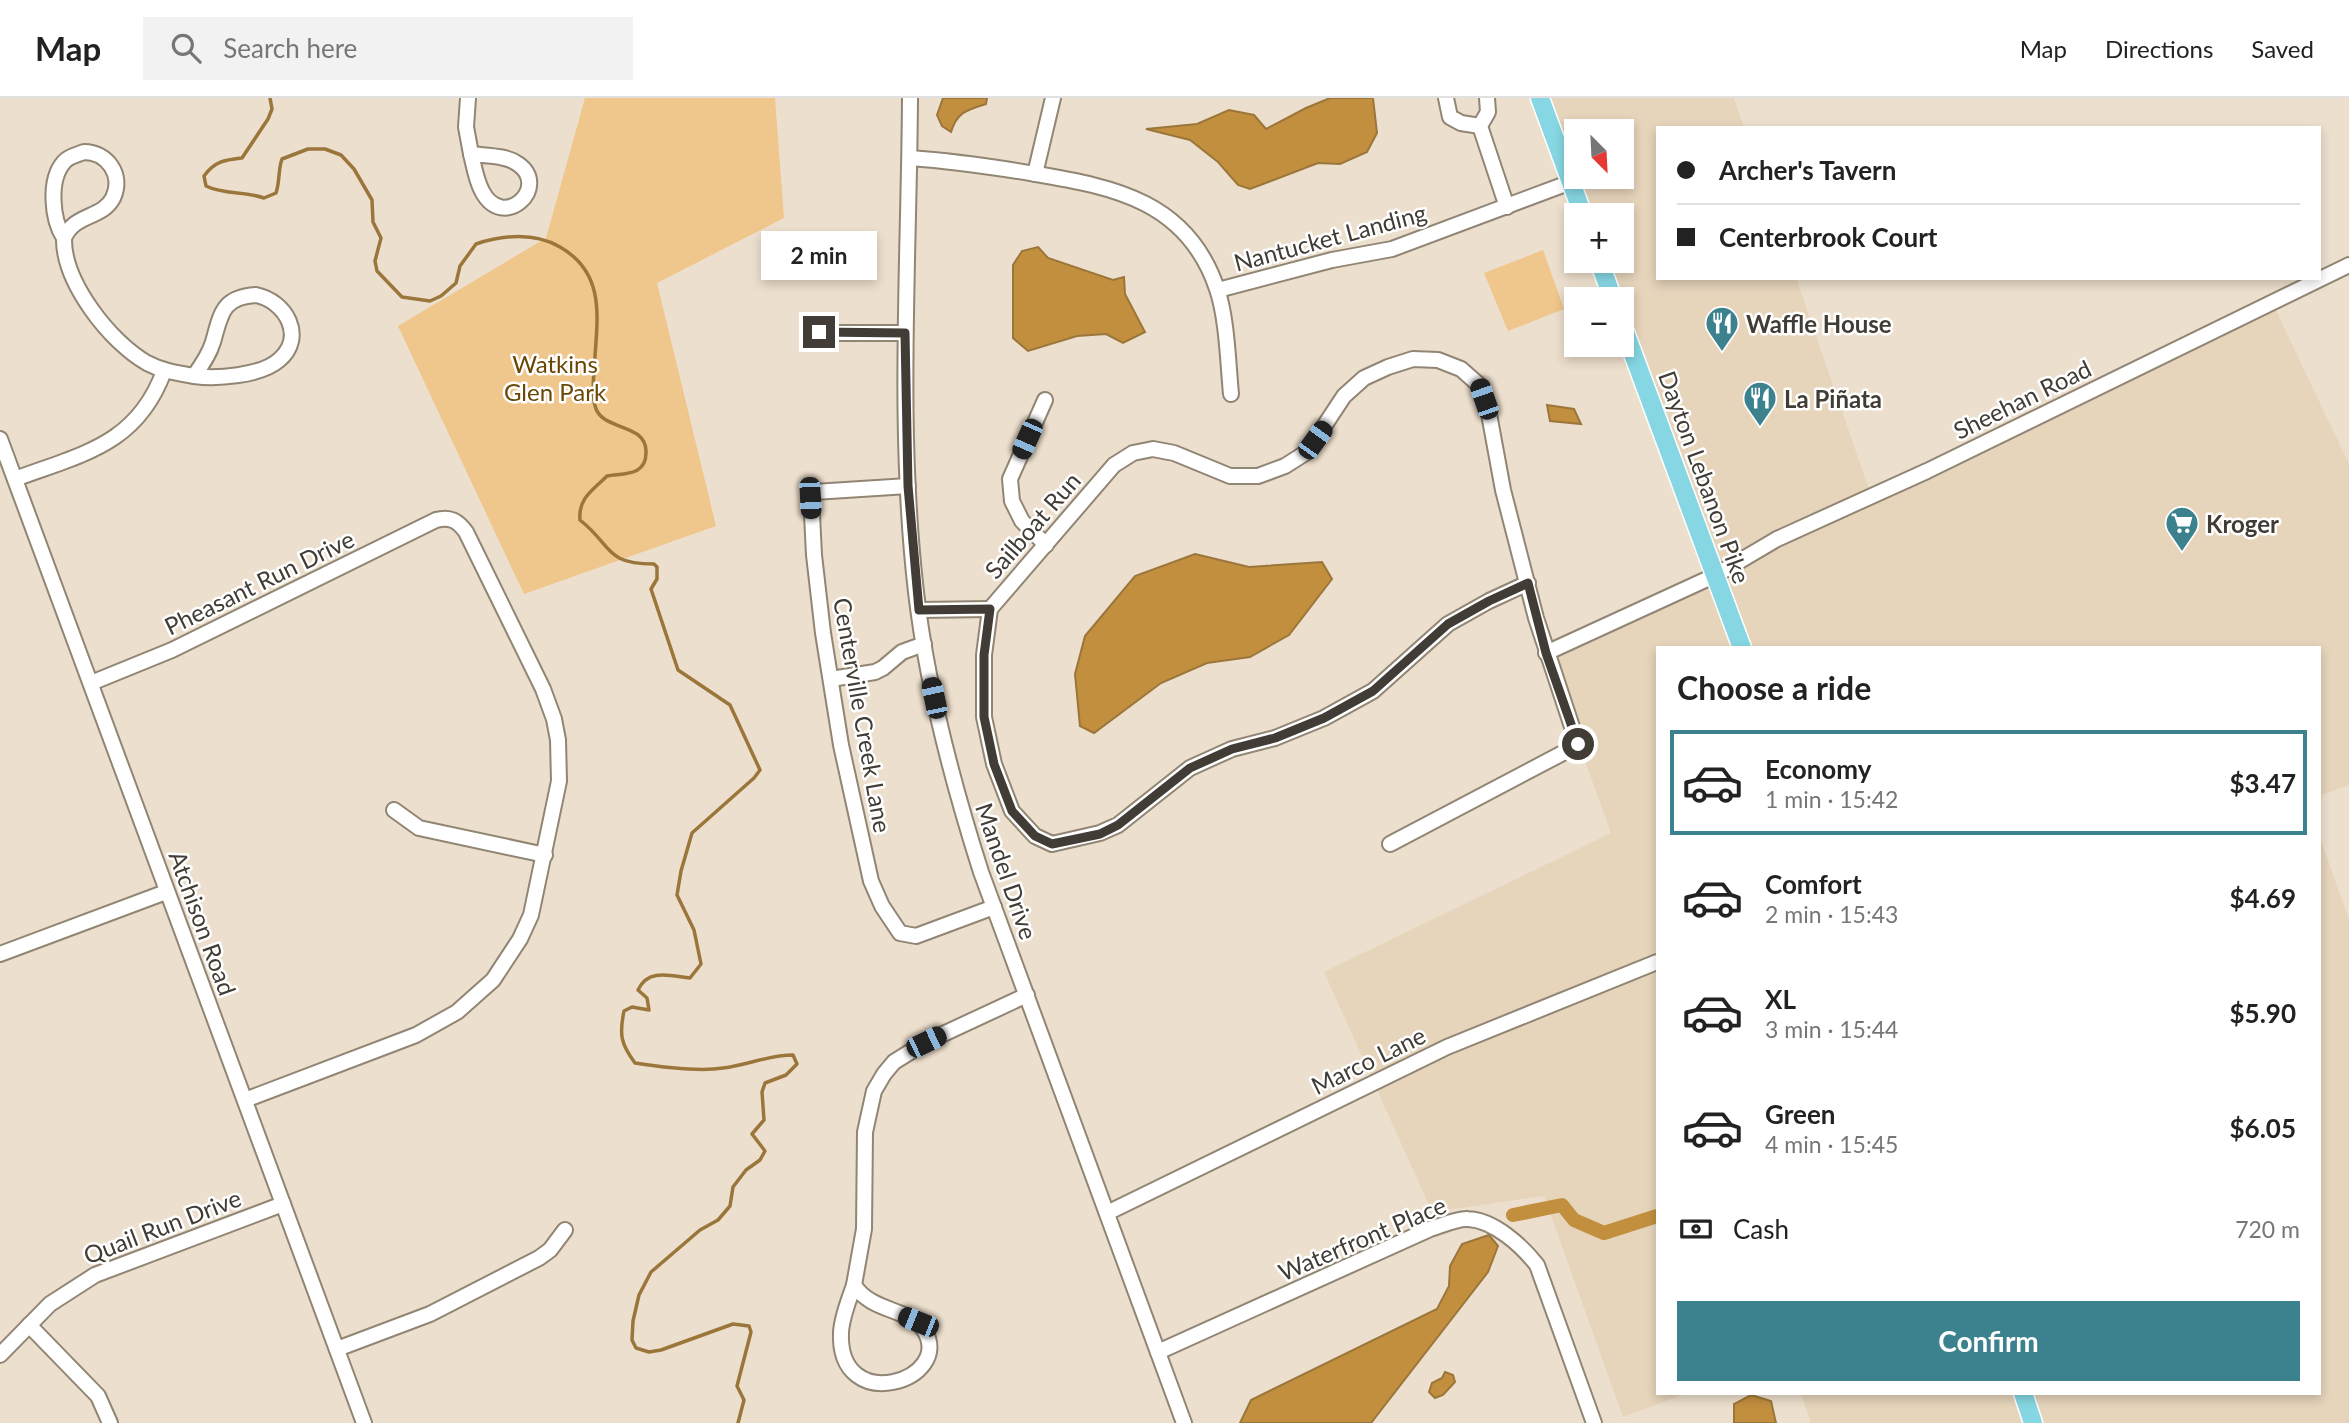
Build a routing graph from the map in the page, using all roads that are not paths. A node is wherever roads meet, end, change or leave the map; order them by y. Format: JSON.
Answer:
{"nodes":[{"id":1,"x":468,"y":98,"type":"edge"},
{"id":2,"x":909,"y":98,"type":"edge"},
{"id":3,"x":1053,"y":98,"type":"edge"},
{"id":4,"x":1446,"y":98,"type":"edge"},
{"id":5,"x":1487,"y":98,"type":"edge"},
{"id":6,"x":1540,"y":98,"type":"edge"},
{"id":7,"x":1480,"y":127,"type":"junction"},
{"id":8,"x":471,"y":154,"type":"junction"},
{"id":9,"x":909,"y":158,"type":"junction"},
{"id":10,"x":1564,"y":163,"type":"edge"},
{"id":11,"x":1035,"y":174,"type":"junction"},
{"id":12,"x":1564,"y":185,"type":"edge"},
{"id":13,"x":1507,"y":207,"type":"junction"},
{"id":14,"x":64,"y":238,"type":"junction"},
{"id":15,"x":2349,"y":265,"type":"edge"},
{"id":16,"x":2321,"y":279,"type":"edge"},
{"id":17,"x":2318,"y":280,"type":"edge"},
{"id":18,"x":1218,"y":290,"type":"junction"},
{"id":19,"x":819,"y":332,"type":"dead end"},
{"id":20,"x":905,"y":333,"type":"junction"},
{"id":21,"x":1634,"y":356,"type":"edge"},
{"id":22,"x":164,"y":371,"type":"junction"},
{"id":23,"x":194,"y":376,"type":"junction"},
{"id":24,"x":1231,"y":394,"type":"dead end"},
{"id":25,"x":1045,"y":400,"type":"dead end"},
{"id":26,"x":0,"y":439,"type":"edge"},
{"id":27,"x":15,"y":479,"type":"junction"},
{"id":28,"x":908,"y":486,"type":"junction"},
{"id":29,"x":1046,"y":545,"type":"junction"},
{"id":30,"x":1716,"y":575,"type":"junction"},
{"id":31,"x":1528,"y":583,"type":"junction"},
{"id":32,"x":990,"y":609,"type":"junction"},
{"id":33,"x":919,"y":610,"type":"junction"},
{"id":34,"x":924,"y":644,"type":"junction"},
{"id":35,"x":1741,"y":646,"type":"edge"},
{"id":36,"x":1546,"y":653,"type":"junction"},
{"id":37,"x":831,"y":679,"type":"junction"},
{"id":38,"x":91,"y":683,"type":"junction"},
{"id":39,"x":394,"y":810,"type":"dead end"},
{"id":40,"x":1390,"y":844,"type":"dead end"},
{"id":41,"x":545,"y":855,"type":"junction"},
{"id":42,"x":166,"y":892,"type":"junction"},
{"id":43,"x":994,"y":907,"type":"junction"},
{"id":44,"x":0,"y":954,"type":"edge"},
{"id":45,"x":1656,"y":962,"type":"edge"},
{"id":46,"x":1027,"y":995,"type":"junction"},
{"id":47,"x":245,"y":1100,"type":"junction"},
{"id":48,"x":283,"y":1204,"type":"junction"},
{"id":49,"x":1107,"y":1213,"type":"junction"},
{"id":50,"x":565,"y":1230,"type":"dead end"},
{"id":51,"x":854,"y":1285,"type":"junction"},
{"id":52,"x":29,"y":1325,"type":"junction"},
{"id":53,"x":337,"y":1349,"type":"junction"},
{"id":54,"x":1158,"y":1352,"type":"junction"},
{"id":55,"x":0,"y":1354,"type":"edge"},
{"id":56,"x":2024,"y":1395,"type":"edge"},
{"id":57,"x":110,"y":1423,"type":"edge"},
{"id":58,"x":364,"y":1423,"type":"edge"},
{"id":59,"x":1184,"y":1423,"type":"edge"},
{"id":60,"x":1594,"y":1423,"type":"edge"},
{"id":61,"x":2034,"y":1423,"type":"edge"}],
"edges":[{"from":1,"to":8,"type":"street"},
{"from":2,"to":9,"type":"street","name":"Mandel Drive"},
{"from":3,"to":11,"type":"street"},
{"from":4,"to":7,"type":"street"},
{"from":5,"to":7,"type":"street"},
{"from":6,"to":10,"type":"main road"},
{"from":7,"to":13,"type":"street"},
{"from":8,"to":8,"type":"street"},
{"from":9,"to":11,"type":"street"},
{"from":9,"to":20,"type":"street","name":"Mandel Drive"},
{"from":11,"to":18,"type":"street"},
{"from":12,"to":13,"type":"street","name":"Nantucket Landing"},
{"from":13,"to":18,"type":"street","name":"Nantucket Landing"},
{"from":14,"to":14,"type":"street"},
{"from":14,"to":22,"type":"street"},
{"from":15,"to":16,"type":"street","name":"Sheehan Road"},
{"from":17,"to":30,"type":"street","name":"Sheehan Road"},
{"from":18,"to":24,"type":"street"},
{"from":19,"to":20,"type":"street"},
{"from":20,"to":28,"type":"street","name":"Mandel Drive"},
{"from":21,"to":30,"type":"main road","name":"Dayton Lebanon Pike"},
{"from":22,"to":23,"type":"street"},
{"from":22,"to":27,"type":"street"},
{"from":23,"to":23,"type":"street"},
{"from":25,"to":29,"type":"street"},
{"from":26,"to":27,"type":"street","name":"Atchison Road"},
{"from":27,"to":38,"type":"street","name":"Atchison Road"},
{"from":28,"to":33,"type":"street","name":"Mandel Drive"},
{"from":28,"to":37,"type":"street","name":"Centerville Creek Lane"},
{"from":29,"to":31,"type":"street","name":"Sailboat Run"},
{"from":29,"to":32,"type":"street","name":"Sailboat Run"},
{"from":30,"to":35,"type":"main road","name":"Dayton Lebanon Pike"},
{"from":30,"to":36,"type":"street","name":"Sheehan Road"},
{"from":31,"to":32,"type":"street","name":"Sailboat Run"},
{"from":31,"to":36,"type":"street","name":"Sailboat Run"},
{"from":32,"to":33,"type":"street"},
{"from":33,"to":34,"type":"street","name":"Mandel Drive"},
{"from":34,"to":37,"type":"street"},
{"from":34,"to":43,"type":"street","name":"Mandel Drive"},
{"from":36,"to":40,"type":"street","name":"Sailboat Run"},
{"from":37,"to":43,"type":"street","name":"Centerville Creek Lane"},
{"from":38,"to":41,"type":"street","name":"Pheasant Run Drive"},
{"from":38,"to":42,"type":"street","name":"Atchison Road"},
{"from":39,"to":41,"type":"street"},
{"from":41,"to":47,"type":"street"},
{"from":42,"to":44,"type":"street"},
{"from":42,"to":47,"type":"street","name":"Atchison Road"},
{"from":43,"to":46,"type":"street","name":"Mandel Drive"},
{"from":45,"to":49,"type":"street","name":"Marco Lane"},
{"from":46,"to":49,"type":"street","name":"Mandel Drive"},
{"from":46,"to":51,"type":"street"},
{"from":47,"to":48,"type":"street","name":"Atchison Road"},
{"from":48,"to":52,"type":"street","name":"Quail Run Drive"},
{"from":48,"to":53,"type":"street","name":"Atchison Road"},
{"from":49,"to":54,"type":"street","name":"Mandel Drive"},
{"from":50,"to":53,"type":"street"},
{"from":51,"to":51,"type":"street"},
{"from":52,"to":55,"type":"street","name":"Quail Run Drive"},
{"from":52,"to":57,"type":"street"},
{"from":53,"to":58,"type":"street","name":"Atchison Road"},
{"from":54,"to":59,"type":"street","name":"Mandel Drive"},
{"from":54,"to":60,"type":"street","name":"Waterfront Place"},
{"from":56,"to":61,"type":"main road"}]}
